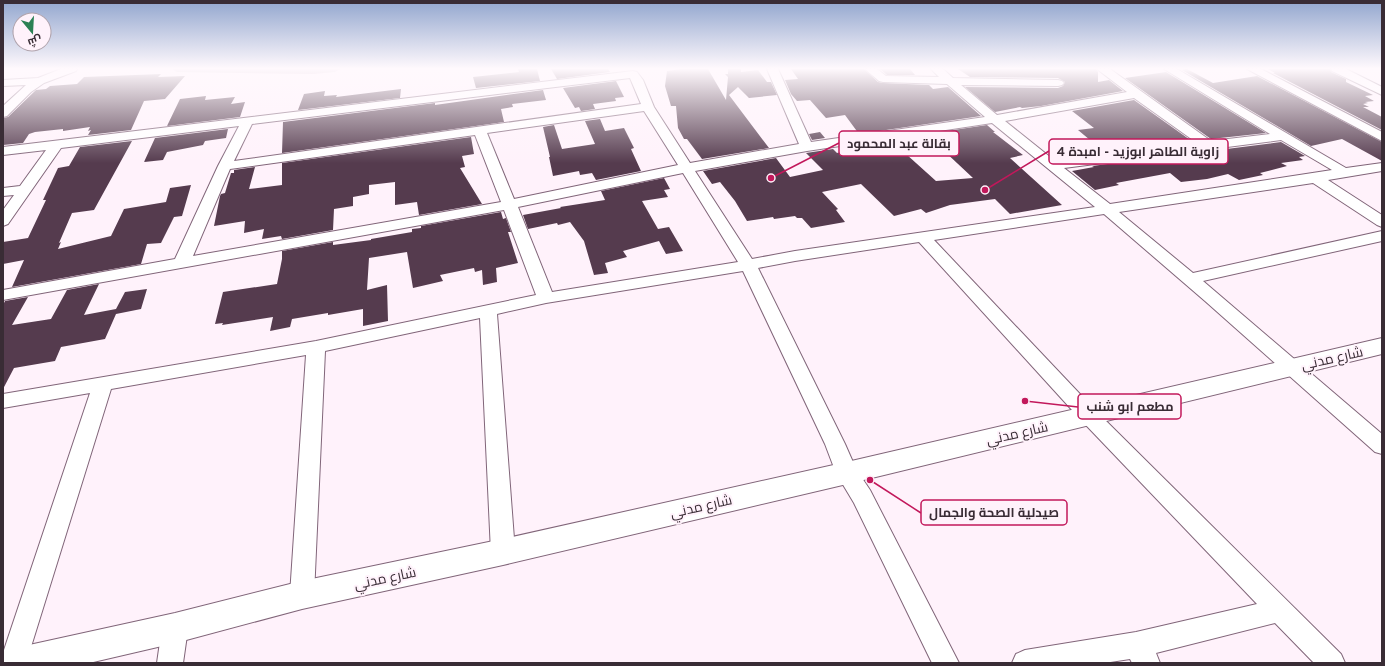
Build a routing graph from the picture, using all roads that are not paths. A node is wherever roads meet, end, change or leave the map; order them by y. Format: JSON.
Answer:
{"nodes":[{"id":1,"x":16,"y":100,"type":"edge"},
{"id":2,"x":407,"y":100,"type":"edge"},
{"id":3,"x":645,"y":100,"type":"edge"},
{"id":4,"x":786,"y":100,"type":"edge"},
{"id":5,"x":972,"y":100,"type":"edge"},
{"id":6,"x":1101,"y":100,"type":"edge"},
{"id":7,"x":1145,"y":100,"type":"edge"},
{"id":8,"x":1222,"y":100,"type":"edge"},
{"id":9,"x":1311,"y":100,"type":"edge"},
{"id":10,"x":648,"y":107,"type":"junction"},
{"id":11,"x":3,"y":113,"type":"edge"},
{"id":12,"x":994,"y":119,"type":"junction"},
{"id":13,"x":248,"y":120,"type":"junction"},
{"id":14,"x":480,"y":131,"type":"junction"},
{"id":15,"x":1284,"y":136,"type":"junction"},
{"id":16,"x":1382,"y":137,"type":"edge"},
{"id":17,"x":57,"y":144,"type":"junction"},
{"id":18,"x":1208,"y":144,"type":"junction"},
{"id":19,"x":807,"y":147,"type":"junction"},
{"id":20,"x":3,"y":151,"type":"edge"},
{"id":21,"x":1052,"y":165,"type":"junction"},
{"id":22,"x":225,"y":166,"type":"junction"},
{"id":23,"x":1382,"y":167,"type":"edge"},
{"id":24,"x":686,"y":168,"type":"junction"},
{"id":25,"x":1344,"y":172,"type":"junction"},
{"id":26,"x":1316,"y":178,"type":"junction"},
{"id":27,"x":25,"y":190,"type":"junction"},
{"id":28,"x":3,"y":192,"type":"edge"},
{"id":29,"x":508,"y":205,"type":"junction"},
{"id":30,"x":1107,"y":209,"type":"junction"},
{"id":31,"x":3,"y":221,"type":"edge"},
{"id":32,"x":1382,"y":222,"type":"edge"},
{"id":33,"x":1382,"y":236,"type":"edge"},
{"id":34,"x":923,"y":237,"type":"junction"},
{"id":35,"x":181,"y":264,"type":"junction"},
{"id":36,"x":748,"y":265,"type":"junction"},
{"id":37,"x":1190,"y":279,"type":"junction"},
{"id":38,"x":3,"y":295,"type":"edge"},
{"id":39,"x":546,"y":298,"type":"junction"},
{"id":40,"x":488,"y":311,"type":"junction"},
{"id":41,"x":1382,"y":346,"type":"edge"},
{"id":42,"x":316,"y":347,"type":"junction"},
{"id":43,"x":1292,"y":367,"type":"junction"},
{"id":44,"x":103,"y":382,"type":"junction"},
{"id":45,"x":3,"y":401,"type":"edge"},
{"id":46,"x":1089,"y":416,"type":"junction"},
{"id":47,"x":1382,"y":446,"type":"edge"},
{"id":48,"x":848,"y":473,"type":"junction"},
{"id":49,"x":503,"y":552,"type":"junction"},
{"id":50,"x":302,"y":595,"type":"junction"},
{"id":51,"x":1280,"y":610,"type":"junction"},
{"id":52,"x":175,"y":628,"type":"junction"},
{"id":53,"x":1141,"y":654,"type":"edge"},
{"id":54,"x":13,"y":663,"type":"edge"},
{"id":55,"x":20,"y":663,"type":"edge"},
{"id":56,"x":170,"y":663,"type":"edge"},
{"id":57,"x":946,"y":663,"type":"edge"},
{"id":58,"x":1025,"y":663,"type":"edge"},
{"id":59,"x":1332,"y":663,"type":"edge"}],
"edges":[{"from":1,"to":11,"type":"street"},
{"from":2,"to":13,"type":"street"},
{"from":3,"to":10,"type":"street"},
{"from":4,"to":19,"type":"street"},
{"from":5,"to":12,"type":"street"},
{"from":6,"to":12,"type":"street"},
{"from":7,"to":18,"type":"street"},
{"from":8,"to":15,"type":"street"},
{"from":9,"to":16,"type":"street"},
{"from":10,"to":14,"type":"street"},
{"from":10,"to":24,"type":"street"},
{"from":12,"to":19,"type":"street"},
{"from":12,"to":21,"type":"street"},
{"from":13,"to":17,"type":"street"},
{"from":13,"to":22,"type":"street"},
{"from":14,"to":22,"type":"street"},
{"from":14,"to":29,"type":"street"},
{"from":15,"to":18,"type":"street"},
{"from":15,"to":25,"type":"street"},
{"from":17,"to":20,"type":"street"},
{"from":17,"to":27,"type":"street"},
{"from":18,"to":21,"type":"street"},
{"from":19,"to":24,"type":"street"},
{"from":21,"to":30,"type":"street"},
{"from":22,"to":35,"type":"street"},
{"from":23,"to":25,"type":"street"},
{"from":24,"to":29,"type":"street"},
{"from":24,"to":36,"type":"street"},
{"from":25,"to":26,"type":"street"},
{"from":26,"to":30,"type":"street"},
{"from":26,"to":32,"type":"street"},
{"from":27,"to":28,"type":"street"},
{"from":27,"to":31,"type":"street"},
{"from":29,"to":35,"type":"street"},
{"from":29,"to":39,"type":"street"},
{"from":30,"to":34,"type":"street"},
{"from":30,"to":37,"type":"street"},
{"from":33,"to":37,"type":"street"},
{"from":34,"to":36,"type":"street"},
{"from":34,"to":46,"type":"street"},
{"from":35,"to":38,"type":"street"},
{"from":36,"to":39,"type":"street"},
{"from":36,"to":48,"type":"street"},
{"from":37,"to":43,"type":"street"},
{"from":39,"to":40,"type":"street"},
{"from":40,"to":42,"type":"street"},
{"from":40,"to":49,"type":"street"},
{"from":41,"to":43,"type":"street","name":"شارع مدني"},
{"from":42,"to":44,"type":"street"},
{"from":42,"to":50,"type":"street"},
{"from":43,"to":46,"type":"street","name":"شارع مدني"},
{"from":43,"to":47,"type":"street"},
{"from":44,"to":45,"type":"street"},
{"from":44,"to":54,"type":"street"},
{"from":46,"to":48,"type":"street","name":"شارع مدني"},
{"from":46,"to":51,"type":"street"},
{"from":48,"to":49,"type":"street","name":"شارع مدني"},
{"from":48,"to":57,"type":"street"},
{"from":49,"to":50,"type":"street","name":"شارع مدني"},
{"from":50,"to":52,"type":"street","name":"شارع مدني"},
{"from":51,"to":53,"type":"street"},
{"from":51,"to":59,"type":"street"},
{"from":52,"to":55,"type":"street","name":"شارع مدني"},
{"from":52,"to":56,"type":"street"},
{"from":53,"to":58,"type":"street"}]}
